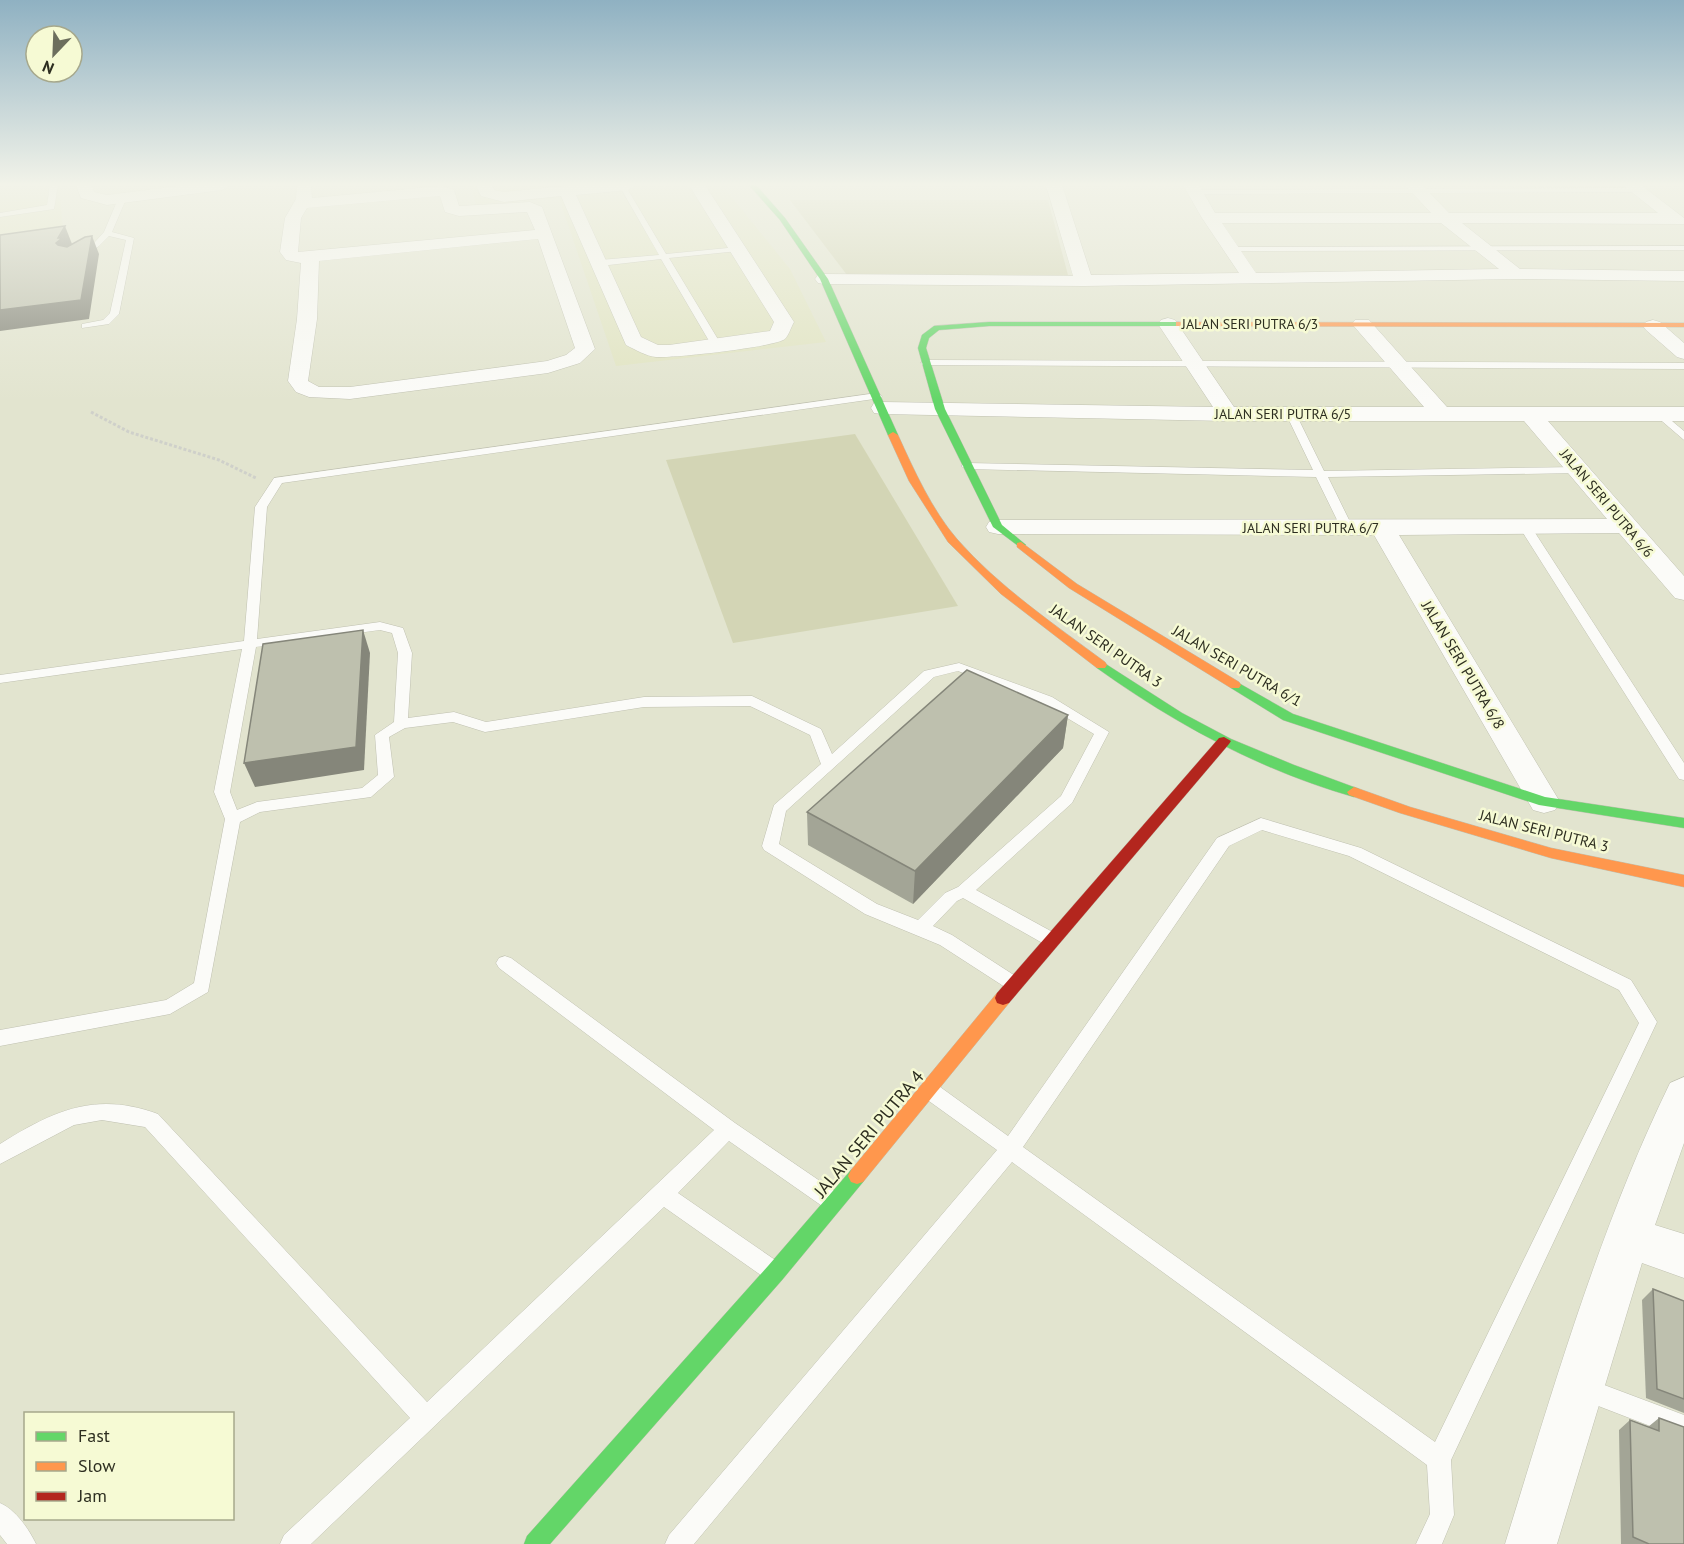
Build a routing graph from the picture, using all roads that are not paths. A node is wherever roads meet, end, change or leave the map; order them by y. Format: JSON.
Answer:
{"nodes":[{"id":1,"x":77,"y":257,"type":"edge"},
{"id":2,"x":126,"y":257,"type":"edge"},
{"id":3,"x":301,"y":257,"type":"edge"},
{"id":4,"x":319,"y":257,"type":"edge"},
{"id":5,"x":551,"y":257,"type":"edge"},
{"id":6,"x":597,"y":257,"type":"edge"},
{"id":7,"x":654,"y":257,"type":"edge"},
{"id":8,"x":665,"y":257,"type":"edge"},
{"id":9,"x":743,"y":257,"type":"edge"},
{"id":10,"x":809,"y":257,"type":"edge"},
{"id":11,"x":1077,"y":257,"type":"edge"},
{"id":12,"x":1237,"y":257,"type":"edge"},
{"id":13,"x":1493,"y":257,"type":"edge"},
{"id":14,"x":310,"y":258,"type":"junction"},
{"id":15,"x":70,"y":261,"type":"edge"},
{"id":16,"x":600,"y":263,"type":"junction"},
{"id":17,"x":1516,"y":274,"type":"junction"},
{"id":18,"x":1684,"y":276,"type":"edge"},
{"id":19,"x":1251,"y":278,"type":"junction"},
{"id":20,"x":824,"y":279,"type":"junction"},
{"id":21,"x":1084,"y":280,"type":"junction"},
{"id":22,"x":1168,"y":324,"type":"junction"},
{"id":23,"x":1362,"y":324,"type":"junction"},
{"id":24,"x":1684,"y":325,"type":"edge"},
{"id":25,"x":85,"y":326,"type":"dead end"},
{"id":26,"x":1653,"y":326,"type":"junction"},
{"id":27,"x":717,"y":346,"type":"junction"},
{"id":28,"x":1684,"y":353,"type":"edge"},
{"id":29,"x":926,"y":363,"type":"junction"},
{"id":30,"x":1196,"y":365,"type":"junction"},
{"id":31,"x":1398,"y":365,"type":"junction"},
{"id":32,"x":1684,"y":366,"type":"edge"},
{"id":33,"x":879,"y":402,"type":"junction"},
{"id":34,"x":940,"y":409,"type":"junction"},
{"id":35,"x":1440,"y":413,"type":"junction"},
{"id":36,"x":1228,"y":414,"type":"junction"},
{"id":37,"x":1292,"y":414,"type":"junction"},
{"id":38,"x":1530,"y":414,"type":"junction"},
{"id":39,"x":1660,"y":414,"type":"junction"},
{"id":40,"x":1684,"y":414,"type":"edge"},
{"id":41,"x":1684,"y":437,"type":"edge"},
{"id":42,"x":967,"y":466,"type":"junction"},
{"id":43,"x":1579,"y":470,"type":"junction"},
{"id":44,"x":1321,"y":474,"type":"junction"},
{"id":45,"x":1524,"y":525,"type":"junction"},
{"id":46,"x":1624,"y":526,"type":"junction"},
{"id":47,"x":999,"y":527,"type":"junction"},
{"id":48,"x":1347,"y":528,"type":"junction"},
{"id":49,"x":1382,"y":528,"type":"junction"},
{"id":50,"x":1684,"y":592,"type":"edge"},
{"id":51,"x":250,"y":644,"type":"junction"},
{"id":52,"x":0,"y":679,"type":"edge"},
{"id":53,"x":401,"y":724,"type":"junction"},
{"id":54,"x":1224,"y":741,"type":"junction"},
{"id":55,"x":829,"y":765,"type":"junction"},
{"id":56,"x":1684,"y":775,"type":"edge"},
{"id":57,"x":1544,"y":802,"type":"junction"},
{"id":58,"x":233,"y":819,"type":"junction"},
{"id":59,"x":1684,"y":823,"type":"edge"},
{"id":60,"x":1684,"y":881,"type":"edge"},
{"id":61,"x":964,"y":891,"type":"junction"},
{"id":62,"x":921,"y":928,"type":"junction"},
{"id":63,"x":1052,"y":940,"type":"junction"},
{"id":64,"x":505,"y":963,"type":"dead end"},
{"id":65,"x":1014,"y":984,"type":"junction"},
{"id":66,"x":0,"y":1038,"type":"edge"},
{"id":67,"x":929,"y":1090,"type":"junction"},
{"id":68,"x":1680,"y":1114,"type":"edge"},
{"id":69,"x":728,"y":1129,"type":"junction"},
{"id":70,"x":1011,"y":1148,"type":"junction"},
{"id":71,"x":0,"y":1155,"type":"edge"},
{"id":72,"x":663,"y":1194,"type":"junction"},
{"id":73,"x":835,"y":1202,"type":"junction"},
{"id":74,"x":1629,"y":1237,"type":"junction"},
{"id":75,"x":1684,"y":1256,"type":"edge"},
{"id":76,"x":775,"y":1273,"type":"junction"},
{"id":77,"x":1578,"y":1388,"type":"junction"},
{"id":78,"x":426,"y":1418,"type":"junction"},
{"id":79,"x":1684,"y":1427,"type":"edge"},
{"id":80,"x":1440,"y":1459,"type":"junction"},
{"id":81,"x":0,"y":1515,"type":"edge"},
{"id":82,"x":23,"y":1544,"type":"edge"},
{"id":83,"x":293,"y":1544,"type":"edge"},
{"id":84,"x":535,"y":1544,"type":"edge"},
{"id":85,"x":678,"y":1544,"type":"edge"},
{"id":86,"x":1429,"y":1544,"type":"edge"},
{"id":87,"x":1531,"y":1544,"type":"edge"}],
"edges":[{"from":1,"to":15,"type":"lane"},
{"from":2,"to":25,"type":"lane"},
{"from":3,"to":14,"type":"street"},
{"from":4,"to":14,"type":"street"},
{"from":5,"to":14,"type":"street"},
{"from":6,"to":16,"type":"street"},
{"from":7,"to":16,"type":"lane"},
{"from":8,"to":27,"type":"lane"},
{"from":9,"to":27,"type":"street"},
{"from":10,"to":20,"type":"street","name":"JALAN SERI PUTRA 3"},
{"from":11,"to":21,"type":"street"},
{"from":12,"to":19,"type":"street"},
{"from":13,"to":17,"type":"street"},
{"from":16,"to":27,"type":"street"},
{"from":17,"to":18,"type":"street"},
{"from":17,"to":19,"type":"street"},
{"from":19,"to":21,"type":"street"},
{"from":20,"to":21,"type":"street"},
{"from":20,"to":33,"type":"street","name":"JALAN SERI PUTRA 3"},
{"from":22,"to":23,"type":"street","name":"JALAN SERI PUTRA 6/3"},
{"from":22,"to":29,"type":"street","name":"JALAN SERI PUTRA 6/3"},
{"from":22,"to":30,"type":"street"},
{"from":23,"to":26,"type":"street","name":"JALAN SERI PUTRA 6/3"},
{"from":23,"to":31,"type":"street"},
{"from":24,"to":26,"type":"street","name":"JALAN SERI PUTRA 6/3"},
{"from":26,"to":28,"type":"street"},
{"from":29,"to":30,"type":"lane"},
{"from":29,"to":34,"type":"street","name":"JALAN SERI PUTRA 6/3"},
{"from":30,"to":31,"type":"lane"},
{"from":30,"to":36,"type":"street"},
{"from":31,"to":32,"type":"lane"},
{"from":31,"to":35,"type":"street"},
{"from":33,"to":34,"type":"street","name":"JALAN SERI PUTRA 6/5"},
{"from":33,"to":51,"type":"lane"},
{"from":33,"to":54,"type":"street","name":"JALAN SERI PUTRA 3"},
{"from":34,"to":36,"type":"street","name":"JALAN SERI PUTRA 6/5"},
{"from":34,"to":42,"type":"street","name":"JALAN SERI PUTRA 6/1"},
{"from":35,"to":37,"type":"street","name":"JALAN SERI PUTRA 6/5"},
{"from":35,"to":38,"type":"street","name":"JALAN SERI PUTRA 6/5"},
{"from":36,"to":37,"type":"street","name":"JALAN SERI PUTRA 6/5"},
{"from":37,"to":44,"type":"lane"},
{"from":38,"to":39,"type":"street","name":"JALAN SERI PUTRA 6/5"},
{"from":38,"to":43,"type":"street","name":"JALAN SERI PUTRA 6/6"},
{"from":39,"to":40,"type":"street","name":"JALAN SERI PUTRA 6/5"},
{"from":39,"to":41,"type":"lane"},
{"from":42,"to":44,"type":"lane"},
{"from":42,"to":47,"type":"street","name":"JALAN SERI PUTRA 6/1"},
{"from":43,"to":44,"type":"lane"},
{"from":43,"to":46,"type":"street","name":"JALAN SERI PUTRA 6/6"},
{"from":44,"to":48,"type":"lane"},
{"from":45,"to":46,"type":"street","name":"JALAN SERI PUTRA 6/7"},
{"from":45,"to":49,"type":"street","name":"JALAN SERI PUTRA 6/7"},
{"from":45,"to":56,"type":"lane"},
{"from":46,"to":50,"type":"street","name":"JALAN SERI PUTRA 6/6"},
{"from":47,"to":48,"type":"street","name":"JALAN SERI PUTRA 6/7"},
{"from":47,"to":57,"type":"street","name":"JALAN SERI PUTRA 6/1"},
{"from":48,"to":49,"type":"street","name":"JALAN SERI PUTRA 6/7"},
{"from":49,"to":57,"type":"street","name":"JALAN SERI PUTRA 6/8"},
{"from":51,"to":52,"type":"lane"},
{"from":51,"to":53,"type":"lane"},
{"from":51,"to":58,"type":"lane"},
{"from":53,"to":55,"type":"lane"},
{"from":53,"to":58,"type":"lane"},
{"from":54,"to":60,"type":"street","name":"JALAN SERI PUTRA 3"},
{"from":54,"to":63,"type":"street","name":"JALAN SERI PUTRA 4"},
{"from":55,"to":61,"type":"lane"},
{"from":55,"to":62,"type":"lane"},
{"from":57,"to":59,"type":"street","name":"JALAN SERI PUTRA 6/1"},
{"from":58,"to":66,"type":"lane"},
{"from":61,"to":62,"type":"lane"},
{"from":61,"to":63,"type":"lane"},
{"from":62,"to":65,"type":"lane"},
{"from":63,"to":65,"type":"street","name":"JALAN SERI PUTRA 4"},
{"from":64,"to":69,"type":"lane"},
{"from":65,"to":67,"type":"street","name":"JALAN SERI PUTRA 4"},
{"from":67,"to":70,"type":"lane"},
{"from":67,"to":73,"type":"street","name":"JALAN SERI PUTRA 4"},
{"from":68,"to":74,"type":"street"},
{"from":69,"to":72,"type":"lane"},
{"from":69,"to":73,"type":"lane"},
{"from":70,"to":80,"type":"lane"},
{"from":70,"to":80,"type":"lane"},
{"from":70,"to":85,"type":"lane"},
{"from":71,"to":78,"type":"lane"},
{"from":72,"to":76,"type":"lane"},
{"from":72,"to":78,"type":"lane"},
{"from":73,"to":76,"type":"street","name":"JALAN SERI PUTRA 4"},
{"from":74,"to":75,"type":"street"},
{"from":74,"to":77,"type":"street"},
{"from":76,"to":84,"type":"street","name":"JALAN SERI PUTRA 4"},
{"from":77,"to":79,"type":"lane"},
{"from":77,"to":87,"type":"street"},
{"from":78,"to":83,"type":"lane"},
{"from":80,"to":86,"type":"lane"},
{"from":81,"to":82,"type":"lane"}]}
